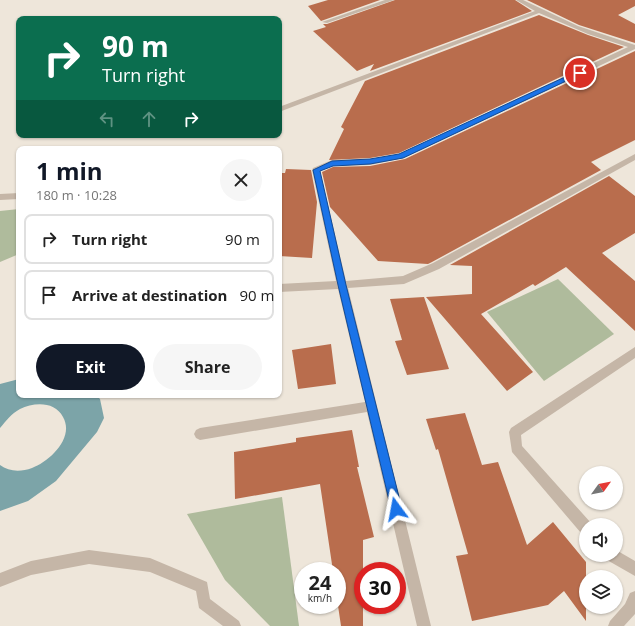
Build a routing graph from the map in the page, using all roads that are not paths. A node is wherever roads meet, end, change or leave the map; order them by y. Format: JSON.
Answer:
{"nodes":[{"id":1,"x":391,"y":0,"type":"edge"},
{"id":2,"x":519,"y":0,"type":"edge"},
{"id":3,"x":539,"y":11,"type":"junction"},
{"id":4,"x":325,"y":22,"type":"dead end"},
{"id":5,"x":634,"y":47,"type":"edge"},
{"id":6,"x":282,"y":109,"type":"edge"},
{"id":7,"x":635,"y":157,"type":"edge"},
{"id":8,"x":0,"y":196,"type":"edge"},
{"id":9,"x":16,"y":196,"type":"edge"},
{"id":10,"x":342,"y":285,"type":"junction"},
{"id":11,"x":282,"y":288,"type":"edge"},
{"id":12,"x":635,"y":352,"type":"edge"},
{"id":13,"x":372,"y":406,"type":"junction"},
{"id":14,"x":200,"y":434,"type":"dead end"},
{"id":15,"x":579,"y":520,"type":"edge"},
{"id":16,"x":623,"y":562,"type":"edge"},
{"id":17,"x":635,"y":569,"type":"edge"},
{"id":18,"x":0,"y":580,"type":"edge"},
{"id":19,"x":635,"y":598,"type":"edge"},
{"id":20,"x":234,"y":626,"type":"edge"},
{"id":21,"x":424,"y":626,"type":"edge"},
{"id":22,"x":614,"y":626,"type":"edge"}],
"edges":[{"from":1,"to":4,"type":"street"},
{"from":2,"to":3,"type":"street"},
{"from":3,"to":5,"type":"street"},
{"from":3,"to":6,"type":"street"},
{"from":5,"to":10,"type":"street"},
{"from":7,"to":10,"type":"street"},
{"from":8,"to":9,"type":"street"},
{"from":10,"to":11,"type":"street"},
{"from":10,"to":13,"type":"street"},
{"from":12,"to":15,"type":"street"},
{"from":13,"to":14,"type":"street"},
{"from":13,"to":21,"type":"street"},
{"from":16,"to":17,"type":"street"},
{"from":18,"to":20,"type":"street"},
{"from":19,"to":22,"type":"street"}]}
